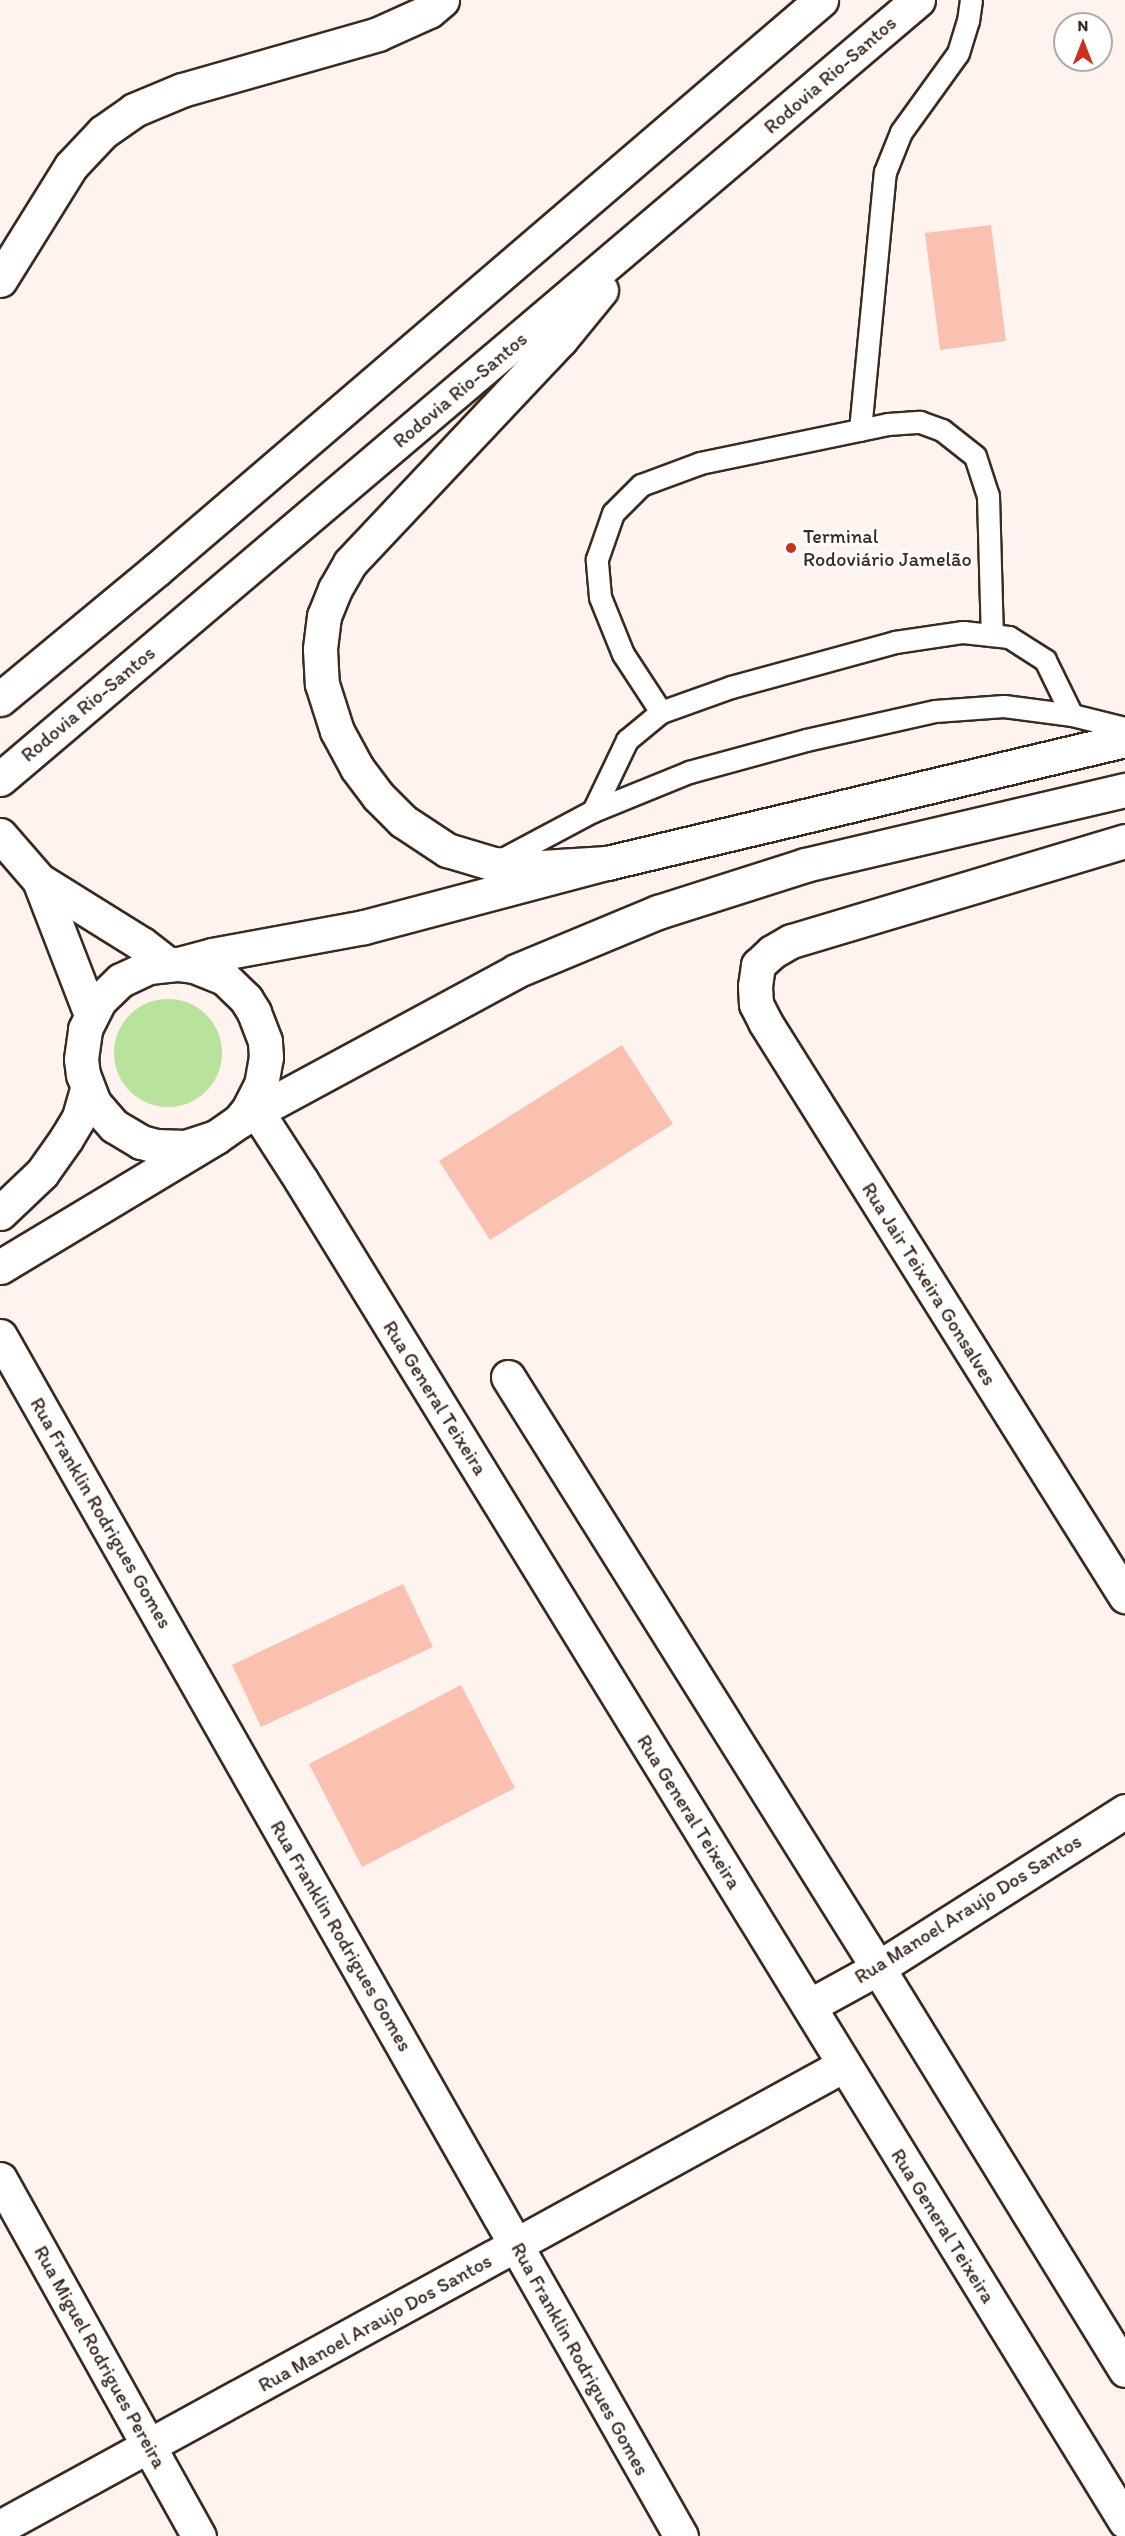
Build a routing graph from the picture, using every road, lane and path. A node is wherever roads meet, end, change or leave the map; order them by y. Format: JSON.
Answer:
{"nodes":[{"id":1,"x":442,"y":0,"type":"edge"},
{"id":2,"x":821,"y":0,"type":"edge"},
{"id":3,"x":918,"y":0,"type":"edge"},
{"id":4,"x":971,"y":0,"type":"edge"},
{"id":5,"x":626,"y":250,"type":"junction"},
{"id":6,"x":0,"y":280,"type":"edge"},
{"id":7,"x":860,"y":430,"type":"junction"},
{"id":8,"x":992,"y":635,"type":"junction"},
{"id":9,"x":0,"y":699,"type":"edge"},
{"id":10,"x":661,"y":712,"type":"junction"},
{"id":11,"x":1072,"y":715,"type":"junction"},
{"id":12,"x":1125,"y":728,"type":"edge"},
{"id":13,"x":1125,"y":740,"type":"edge"},
{"id":14,"x":8,"y":772,"type":"edge"},
{"id":15,"x":1125,"y":791,"type":"edge"},
{"id":16,"x":593,"y":811,"type":"junction"},
{"id":17,"x":0,"y":835,"type":"edge"},
{"id":18,"x":1125,"y":841,"type":"edge"},
{"id":19,"x":606,"y":863,"type":"junction"},
{"id":20,"x":494,"y":864,"type":"junction"},
{"id":21,"x":39,"y":880,"type":"junction"},
{"id":22,"x":174,"y":964,"type":"junction"},
{"id":23,"x":91,"y":1014,"type":"junction"},
{"id":24,"x":87,"y":1089,"type":"junction"},
{"id":25,"x":241,"y":1119,"type":"junction"},
{"id":26,"x":0,"y":1213,"type":"edge"},
{"id":27,"x":0,"y":1267,"type":"edge"},
{"id":28,"x":0,"y":1336,"type":"edge"},
{"id":29,"x":508,"y":1377,"type":"dead end"},
{"id":30,"x":1125,"y":1596,"type":"edge"},
{"id":31,"x":1125,"y":1811,"type":"edge"},
{"id":32,"x":878,"y":1968,"type":"junction"},
{"id":33,"x":809,"y":2006,"type":"junction"},
{"id":34,"x":844,"y":2065,"type":"junction"},
{"id":35,"x":0,"y":2179,"type":"edge"},
{"id":36,"x":516,"y":2245,"type":"junction"},
{"id":37,"x":1125,"y":2370,"type":"edge"},
{"id":38,"x":149,"y":2447,"type":"junction"},
{"id":39,"x":1125,"y":2521,"type":"edge"},
{"id":40,"x":0,"y":2527,"type":"edge"},
{"id":41,"x":199,"y":2536,"type":"edge"},
{"id":42,"x":681,"y":2536,"type":"edge"}],
"edges":[{"from":1,"to":6,"type":"main road"},
{"from":2,"to":9,"type":"main road"},
{"from":3,"to":5,"type":"main road","name":"Rodovia Rio-Santos"},
{"from":4,"to":7,"type":"lane"},
{"from":5,"to":14,"type":"main road","name":"Rodovia Rio-Santos"},
{"from":5,"to":20,"type":"main road"},
{"from":7,"to":8,"type":"lane"},
{"from":7,"to":10,"type":"lane"},
{"from":8,"to":10,"type":"lane"},
{"from":8,"to":11,"type":"lane"},
{"from":10,"to":16,"type":"lane"},
{"from":11,"to":12,"type":"lane"},
{"from":11,"to":16,"type":"lane"},
{"from":13,"to":19,"type":"main road"},
{"from":15,"to":25,"type":"main road"},
{"from":16,"to":20,"type":"lane"},
{"from":17,"to":21,"type":"main road"},
{"from":18,"to":30,"type":"main road","name":"Rua Jair Teixeira Gonsalves"},
{"from":19,"to":20,"type":"main road"},
{"from":19,"to":22,"type":"main road"},
{"from":21,"to":22,"type":"main road"},
{"from":21,"to":23,"type":"main road"},
{"from":22,"to":23,"type":"main road"},
{"from":22,"to":25,"type":"main road"},
{"from":23,"to":24,"type":"main road"},
{"from":24,"to":25,"type":"main road"},
{"from":24,"to":26,"type":"main road"},
{"from":25,"to":27,"type":"main road"},
{"from":25,"to":33,"type":"main road","name":"Rua General Teixeira"},
{"from":28,"to":36,"type":"main road","name":"Rua Franklin Rodrigues Gomes"},
{"from":29,"to":32,"type":"main road"},
{"from":31,"to":32,"type":"main road","name":"Rua Manoel Araujo Dos Santos"},
{"from":32,"to":33,"type":"main road","name":"Rua Manoel Araujo Dos Santos"},
{"from":32,"to":37,"type":"main road"},
{"from":33,"to":34,"type":"main road","name":"Rua General Teixeira"},
{"from":34,"to":36,"type":"main road","name":"Rua Manoel Araujo Dos Santos"},
{"from":34,"to":39,"type":"main road","name":"Rua General Teixeira"},
{"from":35,"to":38,"type":"main road","name":"Rua Miguel Rodrigues Pereira"},
{"from":36,"to":38,"type":"main road","name":"Rua Manoel Araujo Dos Santos"},
{"from":36,"to":42,"type":"main road","name":"Rua Franklin Rodrigues Gomes"},
{"from":38,"to":40,"type":"main road","name":"Rua Manoel Araujo Dos Santos"},
{"from":38,"to":41,"type":"main road","name":"Rua Miguel Rodrigues Pereira"}]}
